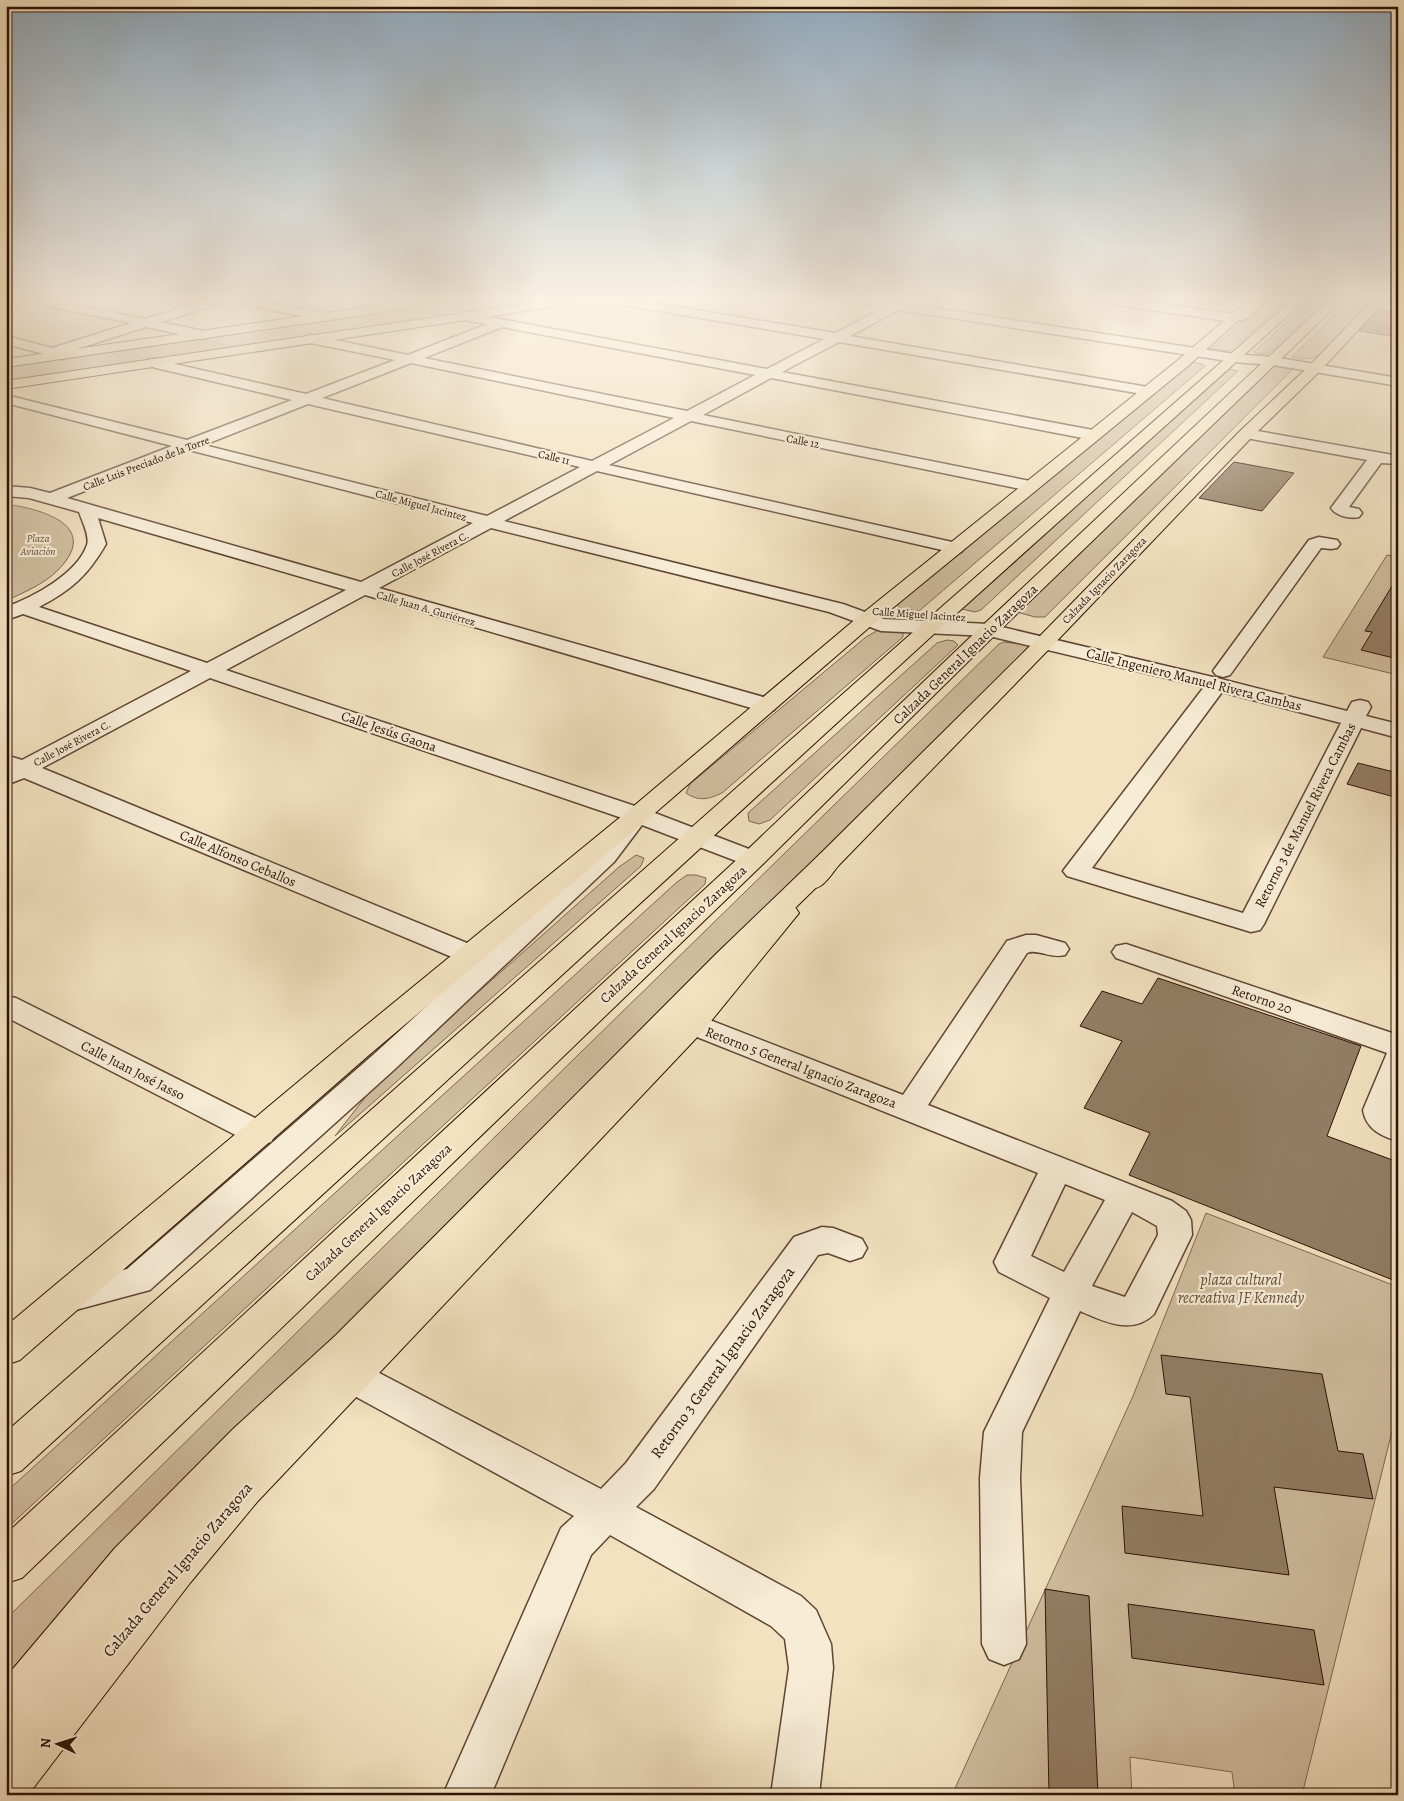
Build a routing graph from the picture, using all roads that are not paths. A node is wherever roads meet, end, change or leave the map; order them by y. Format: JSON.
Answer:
{"nodes":[{"id":1,"x":245,"y":385,"type":"edge"},
{"id":2,"x":346,"y":385,"type":"edge"},
{"id":3,"x":530,"y":385,"type":"edge"},
{"id":4,"x":748,"y":385,"type":"edge"},
{"id":5,"x":822,"y":385,"type":"edge"},
{"id":6,"x":1113,"y":385,"type":"edge"},
{"id":7,"x":1155,"y":385,"type":"edge"},
{"id":8,"x":1203,"y":385,"type":"edge"},
{"id":9,"x":1248,"y":385,"type":"edge"},
{"id":10,"x":1297,"y":385,"type":"edge"},
{"id":11,"x":1148,"y":391,"type":"junction"},
{"id":12,"x":6,"y":399,"type":"edge"},
{"id":13,"x":308,"y":400,"type":"junction"},
{"id":14,"x":687,"y":418,"type":"junction"},
{"id":15,"x":1246,"y":434,"type":"junction"},
{"id":16,"x":1093,"y":435,"type":"junction"},
{"id":17,"x":192,"y":445,"type":"junction"},
{"id":18,"x":1377,"y":457,"type":"junction"},
{"id":19,"x":1393,"y":460,"type":"dead end"},
{"id":20,"x":594,"y":466,"type":"junction"},
{"id":21,"x":6,"y":485,"type":"edge"},
{"id":22,"x":1030,"y":486,"type":"junction"},
{"id":23,"x":6,"y":491,"type":"edge"},
{"id":24,"x":30,"y":493,"type":"junction"},
{"id":25,"x":53,"y":498,"type":"junction"},
{"id":26,"x":86,"y":509,"type":"junction"},
{"id":27,"x":1353,"y":513,"type":"dead end"},
{"id":28,"x":488,"y":522,"type":"junction"},
{"id":29,"x":1331,"y":544,"type":"dead end"},
{"id":30,"x":955,"y":548,"type":"junction"},
{"id":31,"x":362,"y":590,"type":"junction"},
{"id":32,"x":14,"y":611,"type":"edge"},
{"id":33,"x":870,"y":616,"type":"junction"},
{"id":34,"x":935,"y":623,"type":"junction"},
{"id":35,"x":995,"y":625,"type":"junction"},
{"id":36,"x":1051,"y":635,"type":"junction"},
{"id":37,"x":208,"y":670,"type":"junction"},
{"id":38,"x":1220,"y":678,"type":"junction"},
{"id":39,"x":766,"y":706,"type":"junction"},
{"id":40,"x":1357,"y":713,"type":"junction"},
{"id":41,"x":1398,"y":717,"type":"edge"},
{"id":42,"x":1398,"y":732,"type":"edge"},
{"id":43,"x":12,"y":770,"type":"edge"},
{"id":44,"x":638,"y":815,"type":"junction"},
{"id":45,"x":697,"y":837,"type":"junction"},
{"id":46,"x":753,"y":859,"type":"junction"},
{"id":47,"x":829,"y":860,"type":"junction"},
{"id":48,"x":1251,"y":924,"type":"joint"},
{"id":49,"x":1055,"y":949,"type":"dead end"},
{"id":50,"x":1126,"y":952,"type":"dead end"},
{"id":51,"x":469,"y":954,"type":"junction"},
{"id":52,"x":6,"y":1006,"type":"edge"},
{"id":53,"x":692,"y":1024,"type":"junction"},
{"id":54,"x":1398,"y":1046,"type":"edge"},
{"id":55,"x":371,"y":1055,"type":"junction"},
{"id":56,"x":1395,"y":1075,"type":"edge"},
{"id":57,"x":910,"y":1109,"type":"junction"},
{"id":58,"x":1398,"y":1130,"type":"edge"},
{"id":59,"x":260,"y":1134,"type":"junction"},
{"id":60,"x":1056,"y":1169,"type":"junction"},
{"id":61,"x":1125,"y":1195,"type":"junction"},
{"id":62,"x":850,"y":1248,"type":"dead end"},
{"id":63,"x":1071,"y":1292,"type":"junction"},
{"id":64,"x":68,"y":1298,"type":"junction"},
{"id":65,"x":6,"y":1349,"type":"edge"},
{"id":66,"x":350,"y":1362,"type":"junction"},
{"id":67,"x":6,"y":1458,"type":"edge"},
{"id":68,"x":61,"y":1510,"type":"junction"},
{"id":69,"x":604,"y":1511,"type":"junction"},
{"id":70,"x":6,"y":1563,"type":"edge"},
{"id":71,"x":6,"y":1584,"type":"edge"},
{"id":72,"x":1004,"y":1644,"type":"dead end"},
{"id":73,"x":6,"y":1714,"type":"edge"},
{"id":74,"x":6,"y":1784,"type":"edge"},
{"id":75,"x":467,"y":1795,"type":"edge"},
{"id":76,"x":795,"y":1795,"type":"edge"}],
"edges":[{"from":1,"to":13,"type":"street","name":"Calle 11"},
{"from":2,"to":13,"type":"street","name":"Calle Luis Preciado de la Torre"},
{"from":3,"to":14,"type":"street","name":"Calle 12"},
{"from":4,"to":14,"type":"street","name":"Calle José Rivera C."},
{"from":5,"to":16,"type":"street"},
{"from":6,"to":11,"type":"street"},
{"from":7,"to":11,"type":"main road"},
{"from":8,"to":34,"type":"main road"},
{"from":9,"to":35,"type":"main road","name":"Calzada General Ignacio Zaragoza"},
{"from":10,"to":15,"type":"main road","name":"Calzada Ignacio Zaragoza"},
{"from":11,"to":16,"type":"main road"},
{"from":12,"to":17,"type":"street","name":"Calle Miguel Jacintez"},
{"from":13,"to":17,"type":"street","name":"Calle Luis Preciado de la Torre"},
{"from":13,"to":20,"type":"street","name":"Calle 11"},
{"from":14,"to":20,"type":"street","name":"Calle José Rivera C."},
{"from":14,"to":22,"type":"street","name":"Calle 12"},
{"from":15,"to":18,"type":"street"},
{"from":15,"to":36,"type":"main road","name":"Calzada Ignacio Zaragoza"},
{"from":16,"to":22,"type":"main road"},
{"from":17,"to":25,"type":"street","name":"Calle Luis Preciado de la Torre"},
{"from":17,"to":28,"type":"street","name":"Calle Miguel Jacintez"},
{"from":18,"to":19,"type":"street"},
{"from":18,"to":27,"type":"street"},
{"from":20,"to":28,"type":"street","name":"Calle José Rivera C."},
{"from":20,"to":30,"type":"street","name":"Calle 11"},
{"from":21,"to":24,"type":"street"},
{"from":22,"to":30,"type":"main road"},
{"from":23,"to":24,"type":"street"},
{"from":24,"to":25,"type":"street","name":"Calle Juan A. Guriérrez"},
{"from":25,"to":26,"type":"street","name":"Calle Juan A. Guriérrez"},
{"from":26,"to":31,"type":"street","name":"Calle Juan A. Guriérrez"},
{"from":26,"to":32,"type":"street"},
{"from":28,"to":31,"type":"street","name":"Calle José Rivera C."},
{"from":28,"to":33,"type":"street","name":"Calle Miguel Jacintez"},
{"from":29,"to":38,"type":"street"},
{"from":30,"to":33,"type":"main road"},
{"from":31,"to":37,"type":"street","name":"Calle José Rivera C."},
{"from":31,"to":39,"type":"street","name":"Calle Juan A. Guriérrez"},
{"from":32,"to":37,"type":"street","name":"Calle Jesús Gaona"},
{"from":33,"to":34,"type":"street","name":"Calle Miguel Jacintez"},
{"from":33,"to":39,"type":"main road"},
{"from":34,"to":35,"type":"street","name":"Calle Miguel Jacintez"},
{"from":34,"to":45,"type":"main road"},
{"from":35,"to":36,"type":"street","name":"Calle Ingeniero Manuel Rivera Cambas"},
{"from":35,"to":46,"type":"main road","name":"Calzada General Ignacio Zaragoza"},
{"from":36,"to":38,"type":"street","name":"Calle Ingeniero Manuel Rivera Cambas"},
{"from":36,"to":47,"type":"main road","name":"Calzada Ignacio Zaragoza"},
{"from":37,"to":43,"type":"street","name":"Calle José Rivera C."},
{"from":37,"to":44,"type":"street","name":"Calle Jesús Gaona"},
{"from":38,"to":40,"type":"street","name":"Calle Ingeniero Manuel Rivera Cambas"},
{"from":38,"to":48,"type":"street"},
{"from":39,"to":44,"type":"main road"},
{"from":40,"to":41,"type":"street","name":"Calle Ingeniero Manuel Rivera Cambas"},
{"from":40,"to":42,"type":"street","name":"Calle Ingeniero Manuel Rivera Cambas"},
{"from":40,"to":48,"type":"street","name":"Retorno 3 de Manuel Rivera Cambas"},
{"from":43,"to":51,"type":"street","name":"Calle Alfonso Ceballos"},
{"from":44,"to":45,"type":"street","name":"Calle Jesús Gaona"},
{"from":44,"to":51,"type":"main road"},
{"from":44,"to":55,"type":"street"},
{"from":45,"to":46,"type":"street","name":"Calle Jesús Gaona"},
{"from":45,"to":67,"type":"main road"},
{"from":46,"to":68,"type":"main road","name":"Calzada General Ignacio Zaragoza"},
{"from":47,"to":53,"type":"main road","name":"Calzada General Ignacio Zaragoza"},
{"from":47,"to":66,"type":"main road"},
{"from":49,"to":57,"type":"street","name":"Retorno 5 General Ignacio Zaragoza"},
{"from":50,"to":54,"type":"street","name":"Retorno 20"},
{"from":51,"to":55,"type":"main road"},
{"from":52,"to":59,"type":"street","name":"Calle Juan José Jasso"},
{"from":53,"to":57,"type":"street","name":"Retorno 5 General Ignacio Zaragoza"},
{"from":53,"to":66,"type":"main road","name":"Calzada General Ignacio Zaragoza"},
{"from":55,"to":59,"type":"main road"},
{"from":55,"to":64,"type":"street"},
{"from":56,"to":58,"type":"street"},
{"from":57,"to":60,"type":"street","name":"Retorno 5 General Ignacio Zaragoza"},
{"from":59,"to":64,"type":"main road"},
{"from":60,"to":61,"type":"street","name":"Retorno 5 General Ignacio Zaragoza"},
{"from":60,"to":63,"type":"street","name":"Retorno 5 General Ignacio Zaragoza"},
{"from":61,"to":63,"type":"street"},
{"from":61,"to":63,"type":"street","name":"Retorno 5 General Ignacio Zaragoza"},
{"from":62,"to":69,"type":"street","name":"Retorno 3 General Ignacio Zaragoza"},
{"from":63,"to":72,"type":"street"},
{"from":64,"to":65,"type":"main road"},
{"from":66,"to":69,"type":"street"},
{"from":66,"to":73,"type":"main road"},
{"from":66,"to":74,"type":"main road","name":"Calzada General Ignacio Zaragoza"},
{"from":68,"to":70,"type":"main road","name":"Calzada General Ignacio Zaragoza"},
{"from":68,"to":71,"type":"main road"},
{"from":69,"to":75,"type":"street","name":"Retorno 3 General Ignacio Zaragoza"},
{"from":69,"to":76,"type":"street"}]}
